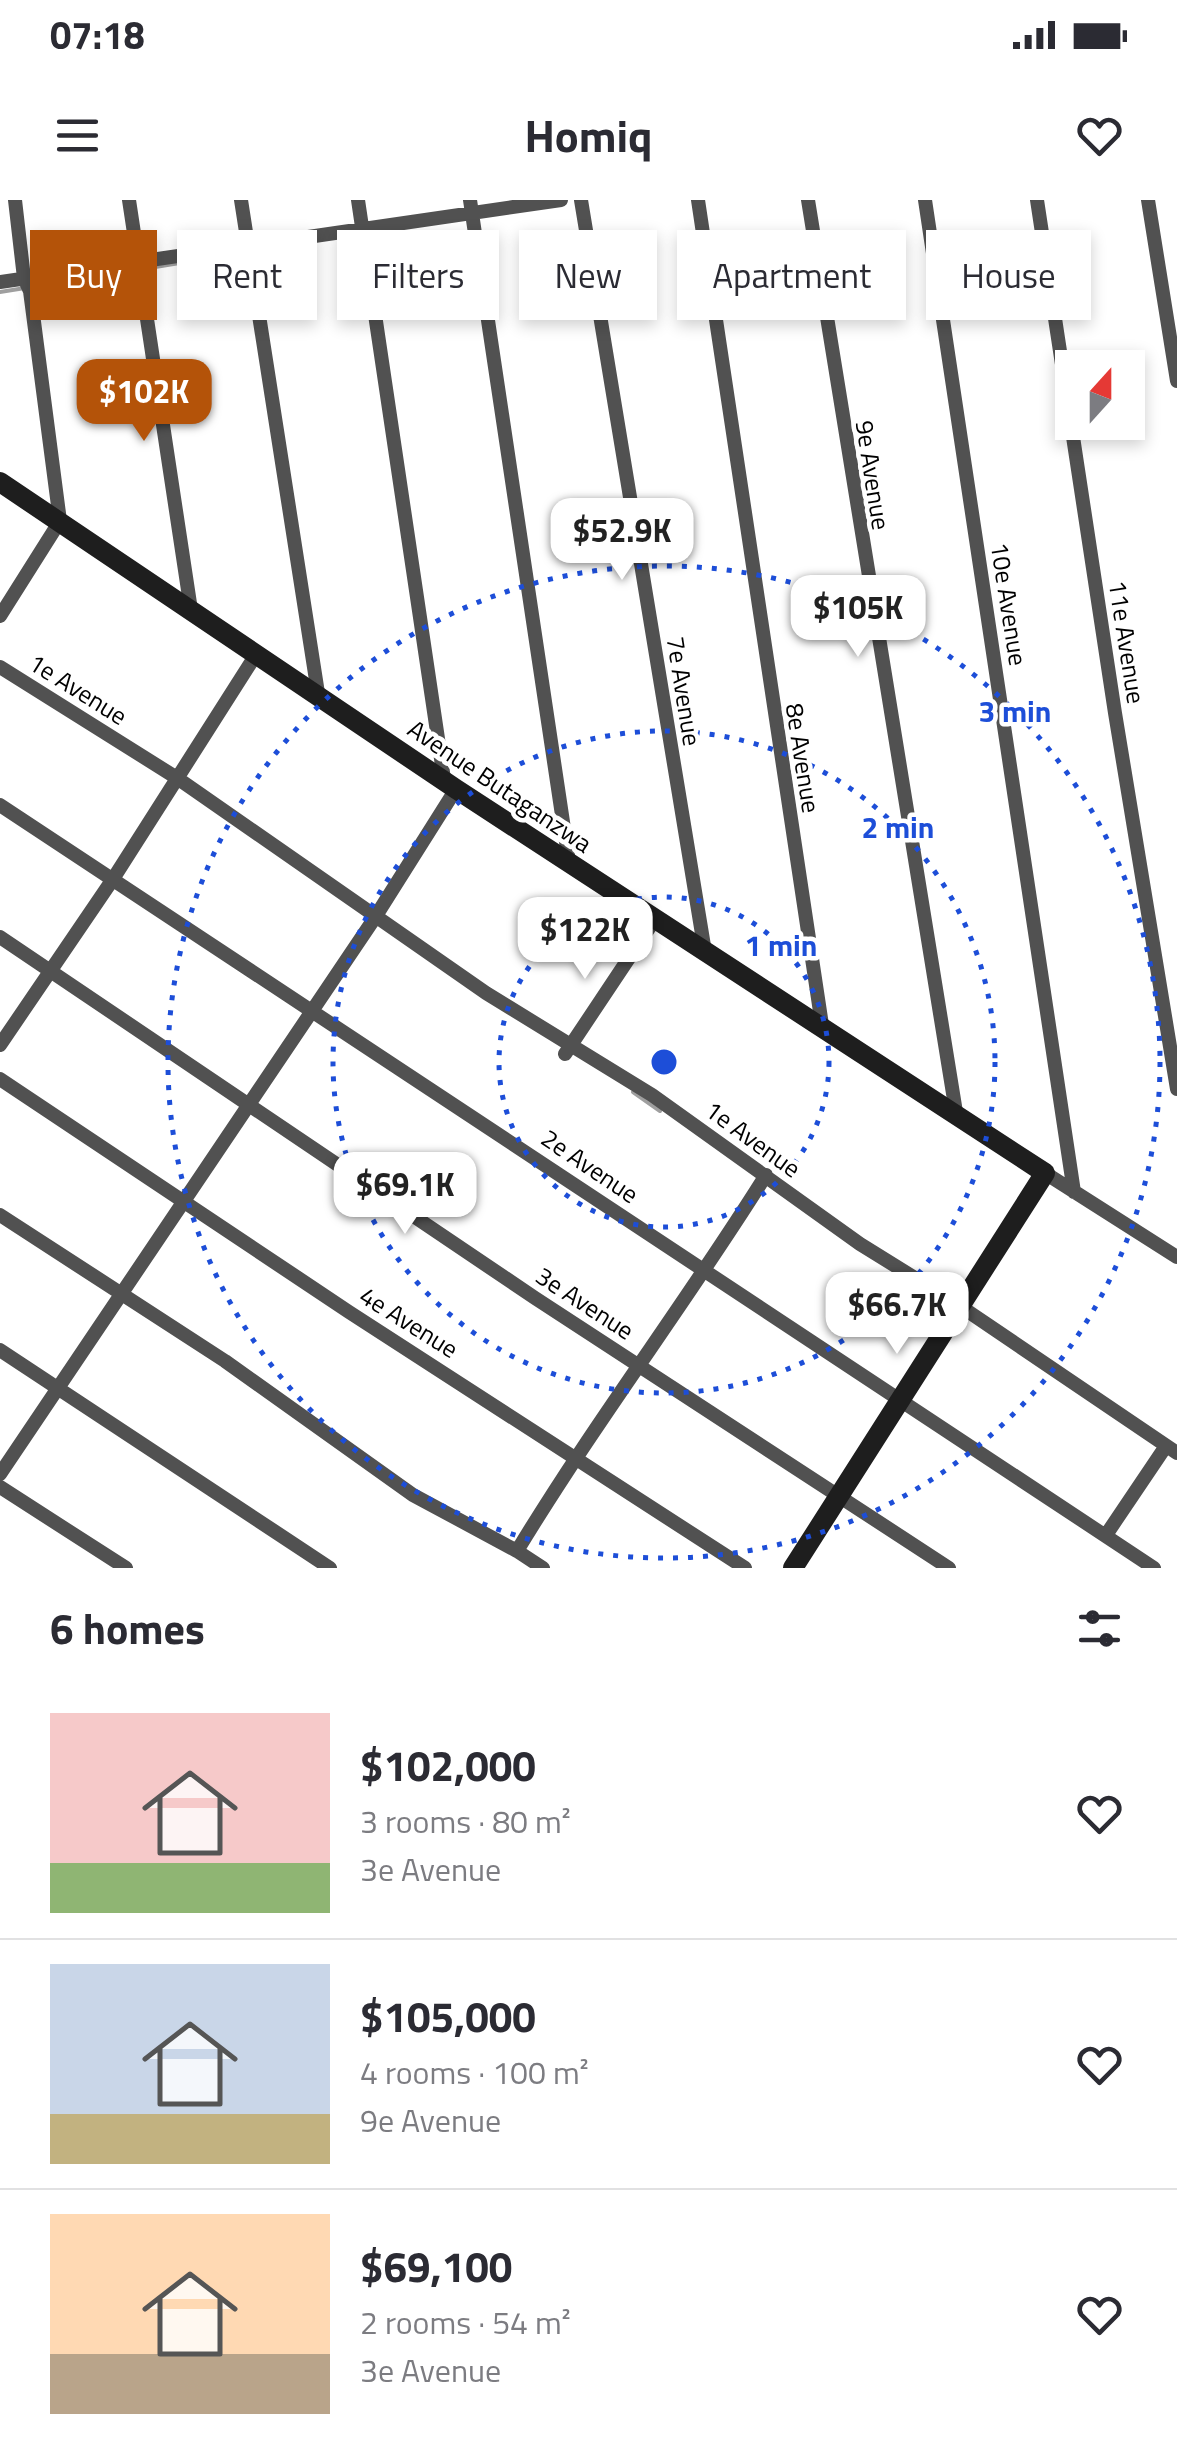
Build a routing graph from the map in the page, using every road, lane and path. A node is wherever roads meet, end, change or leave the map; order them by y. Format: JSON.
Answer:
{"nodes":[{"id":1,"x":15,"y":200,"type":"edge"},
{"id":2,"x":129,"y":200,"type":"edge"},
{"id":3,"x":241,"y":200,"type":"edge"},
{"id":4,"x":358,"y":200,"type":"edge"},
{"id":5,"x":561,"y":200,"type":"edge"},
{"id":6,"x":698,"y":200,"type":"edge"},
{"id":7,"x":808,"y":200,"type":"edge"},
{"id":8,"x":926,"y":200,"type":"edge"},
{"id":9,"x":1037,"y":200,"type":"edge"},
{"id":10,"x":1148,"y":200,"type":"edge"},
{"id":11,"x":582,"y":202,"type":"edge"},
{"id":12,"x":472,"y":213,"type":"edge"},
{"id":13,"x":133,"y":230,"type":"edge"},
{"id":14,"x":245,"y":230,"type":"edge"},
{"id":15,"x":363,"y":230,"type":"edge"},
{"id":16,"x":379,"y":230,"type":"edge"},
{"id":17,"x":0,"y":282,"type":"edge"},
{"id":18,"x":27,"y":285,"type":"junction"},
{"id":19,"x":30,"y":285,"type":"edge"},
{"id":20,"x":146,"y":320,"type":"edge"},
{"id":21,"x":259,"y":320,"type":"edge"},
{"id":22,"x":377,"y":320,"type":"edge"},
{"id":23,"x":1177,"y":381,"type":"edge"},
{"id":24,"x":0,"y":482,"type":"edge"},
{"id":25,"x":60,"y":521,"type":"junction"},
{"id":26,"x":191,"y":610,"type":"junction"},
{"id":27,"x":0,"y":616,"type":"edge"},
{"id":28,"x":257,"y":653,"type":"junction"},
{"id":29,"x":0,"y":667,"type":"edge"},
{"id":30,"x":318,"y":692,"type":"junction"},
{"id":31,"x":177,"y":778,"type":"junction"},
{"id":32,"x":450,"y":784,"type":"junction"},
{"id":33,"x":0,"y":804,"type":"edge"},
{"id":34,"x":569,"y":862,"type":"junction"},
{"id":35,"x":112,"y":879,"type":"junction"},
{"id":36,"x":377,"y":915,"type":"junction"},
{"id":37,"x":656,"y":919,"type":"junction"},
{"id":38,"x":0,"y":938,"type":"edge"},
{"id":39,"x":704,"y":952,"type":"junction"},
{"id":40,"x":51,"y":971,"type":"junction"},
{"id":41,"x":312,"y":1010,"type":"junction"},
{"id":42,"x":822,"y":1025,"type":"junction"},
{"id":43,"x":0,"y":1045,"type":"edge"},
{"id":44,"x":568,"y":1050,"type":"junction"},
{"id":45,"x":0,"y":1078,"type":"edge"},
{"id":46,"x":1177,"y":1089,"type":"edge"},
{"id":47,"x":249,"y":1105,"type":"junction"},
{"id":48,"x":956,"y":1112,"type":"junction"},
{"id":49,"x":1045,"y":1172,"type":"junction"},
{"id":50,"x":766,"y":1176,"type":"junction"},
{"id":51,"x":1074,"y":1192,"type":"junction"},
{"id":52,"x":184,"y":1200,"type":"junction"},
{"id":53,"x":0,"y":1215,"type":"edge"},
{"id":54,"x":1177,"y":1257,"type":"edge"},
{"id":55,"x":706,"y":1271,"type":"junction"},
{"id":56,"x":122,"y":1294,"type":"junction"},
{"id":57,"x":960,"y":1306,"type":"junction"},
{"id":58,"x":0,"y":1350,"type":"edge"},
{"id":59,"x":641,"y":1366,"type":"junction"},
{"id":60,"x":58,"y":1388,"type":"junction"},
{"id":61,"x":898,"y":1401,"type":"junction"},
{"id":62,"x":1171,"y":1450,"type":"edge"},
{"id":63,"x":574,"y":1457,"type":"junction"},
{"id":64,"x":0,"y":1474,"type":"edge"},
{"id":65,"x":0,"y":1487,"type":"edge"},
{"id":66,"x":838,"y":1495,"type":"junction"},
{"id":67,"x":1106,"y":1535,"type":"junction"},
{"id":68,"x":518,"y":1551,"type":"junction"},
{"id":69,"x":126,"y":1568,"type":"edge"},
{"id":70,"x":330,"y":1568,"type":"edge"},
{"id":71,"x":542,"y":1568,"type":"edge"},
{"id":72,"x":745,"y":1568,"type":"edge"},
{"id":73,"x":793,"y":1568,"type":"edge"},
{"id":74,"x":949,"y":1568,"type":"edge"},
{"id":75,"x":1154,"y":1568,"type":"edge"}],
"edges":[{"from":1,"to":18,"type":"street"},
{"from":2,"to":13,"type":"street"},
{"from":3,"to":14,"type":"street"},
{"from":4,"to":15,"type":"street"},
{"from":5,"to":12,"type":"street"},
{"from":6,"to":42,"type":"street","name":"8e Avenue"},
{"from":7,"to":48,"type":"street","name":"9e Avenue"},
{"from":8,"to":51,"type":"street","name":"10e Avenue"},
{"from":9,"to":46,"type":"street","name":"11e Avenue"},
{"from":10,"to":23,"type":"street"},
{"from":11,"to":39,"type":"street","name":"7e Avenue"},
{"from":12,"to":16,"type":"street"},
{"from":12,"to":34,"type":"street"},
{"from":17,"to":18,"type":"street"},
{"from":18,"to":19,"type":"street"},
{"from":18,"to":25,"type":"street"},
{"from":20,"to":26,"type":"street"},
{"from":21,"to":30,"type":"street"},
{"from":22,"to":32,"type":"street"},
{"from":24,"to":25,"type":"street","name":"Avenue Butaganzwa"},
{"from":25,"to":26,"type":"street","name":"Avenue Butaganzwa"},
{"from":25,"to":27,"type":"street"},
{"from":26,"to":28,"type":"street","name":"Avenue Butaganzwa"},
{"from":28,"to":30,"type":"street","name":"Avenue Butaganzwa"},
{"from":28,"to":31,"type":"street"},
{"from":29,"to":31,"type":"street","name":"1e Avenue"},
{"from":30,"to":32,"type":"street","name":"Avenue Butaganzwa"},
{"from":31,"to":35,"type":"street"},
{"from":31,"to":36,"type":"street","name":"1e Avenue"},
{"from":32,"to":34,"type":"street","name":"Avenue Butaganzwa"},
{"from":32,"to":36,"type":"street"},
{"from":33,"to":35,"type":"street","name":"2e Avenue"},
{"from":34,"to":37,"type":"street","name":"Avenue Butaganzwa"},
{"from":35,"to":40,"type":"street"},
{"from":35,"to":41,"type":"street","name":"2e Avenue"},
{"from":36,"to":41,"type":"street"},
{"from":36,"to":44,"type":"street","name":"1e Avenue"},
{"from":37,"to":39,"type":"street","name":"Avenue Butaganzwa"},
{"from":37,"to":44,"type":"street"},
{"from":38,"to":40,"type":"street","name":"3e Avenue"},
{"from":39,"to":42,"type":"street","name":"Avenue Butaganzwa"},
{"from":40,"to":43,"type":"street"},
{"from":40,"to":47,"type":"street","name":"3e Avenue"},
{"from":41,"to":47,"type":"street"},
{"from":41,"to":55,"type":"street","name":"2e Avenue"},
{"from":42,"to":48,"type":"street","name":"Avenue Butaganzwa"},
{"from":44,"to":50,"type":"street","name":"1e Avenue"},
{"from":45,"to":52,"type":"street","name":"4e Avenue"},
{"from":47,"to":52,"type":"street"},
{"from":47,"to":59,"type":"street","name":"3e Avenue"},
{"from":48,"to":49,"type":"street","name":"Avenue Butaganzwa"},
{"from":49,"to":51,"type":"street","name":"Avenue Butaganzwa"},
{"from":49,"to":57,"type":"street"},
{"from":50,"to":55,"type":"street"},
{"from":50,"to":57,"type":"street","name":"1e Avenue"},
{"from":51,"to":54,"type":"street","name":"Avenue Butaganzwa"},
{"from":52,"to":56,"type":"street"},
{"from":52,"to":63,"type":"street","name":"4e Avenue"},
{"from":53,"to":56,"type":"street"},
{"from":55,"to":59,"type":"street"},
{"from":55,"to":61,"type":"street","name":"2e Avenue"},
{"from":56,"to":60,"type":"street"},
{"from":56,"to":68,"type":"street"},
{"from":57,"to":61,"type":"street"},
{"from":57,"to":62,"type":"street","name":"1e Avenue"},
{"from":58,"to":60,"type":"street"},
{"from":59,"to":63,"type":"street"},
{"from":59,"to":66,"type":"street","name":"3e Avenue"},
{"from":60,"to":64,"type":"street"},
{"from":60,"to":70,"type":"street"},
{"from":61,"to":66,"type":"street"},
{"from":61,"to":67,"type":"street","name":"2e Avenue"},
{"from":62,"to":67,"type":"street"},
{"from":63,"to":68,"type":"street"},
{"from":63,"to":72,"type":"street","name":"4e Avenue"},
{"from":65,"to":69,"type":"street"},
{"from":66,"to":73,"type":"street"},
{"from":66,"to":74,"type":"street","name":"3e Avenue"},
{"from":67,"to":75,"type":"street","name":"2e Avenue"},
{"from":68,"to":71,"type":"street"}]}
